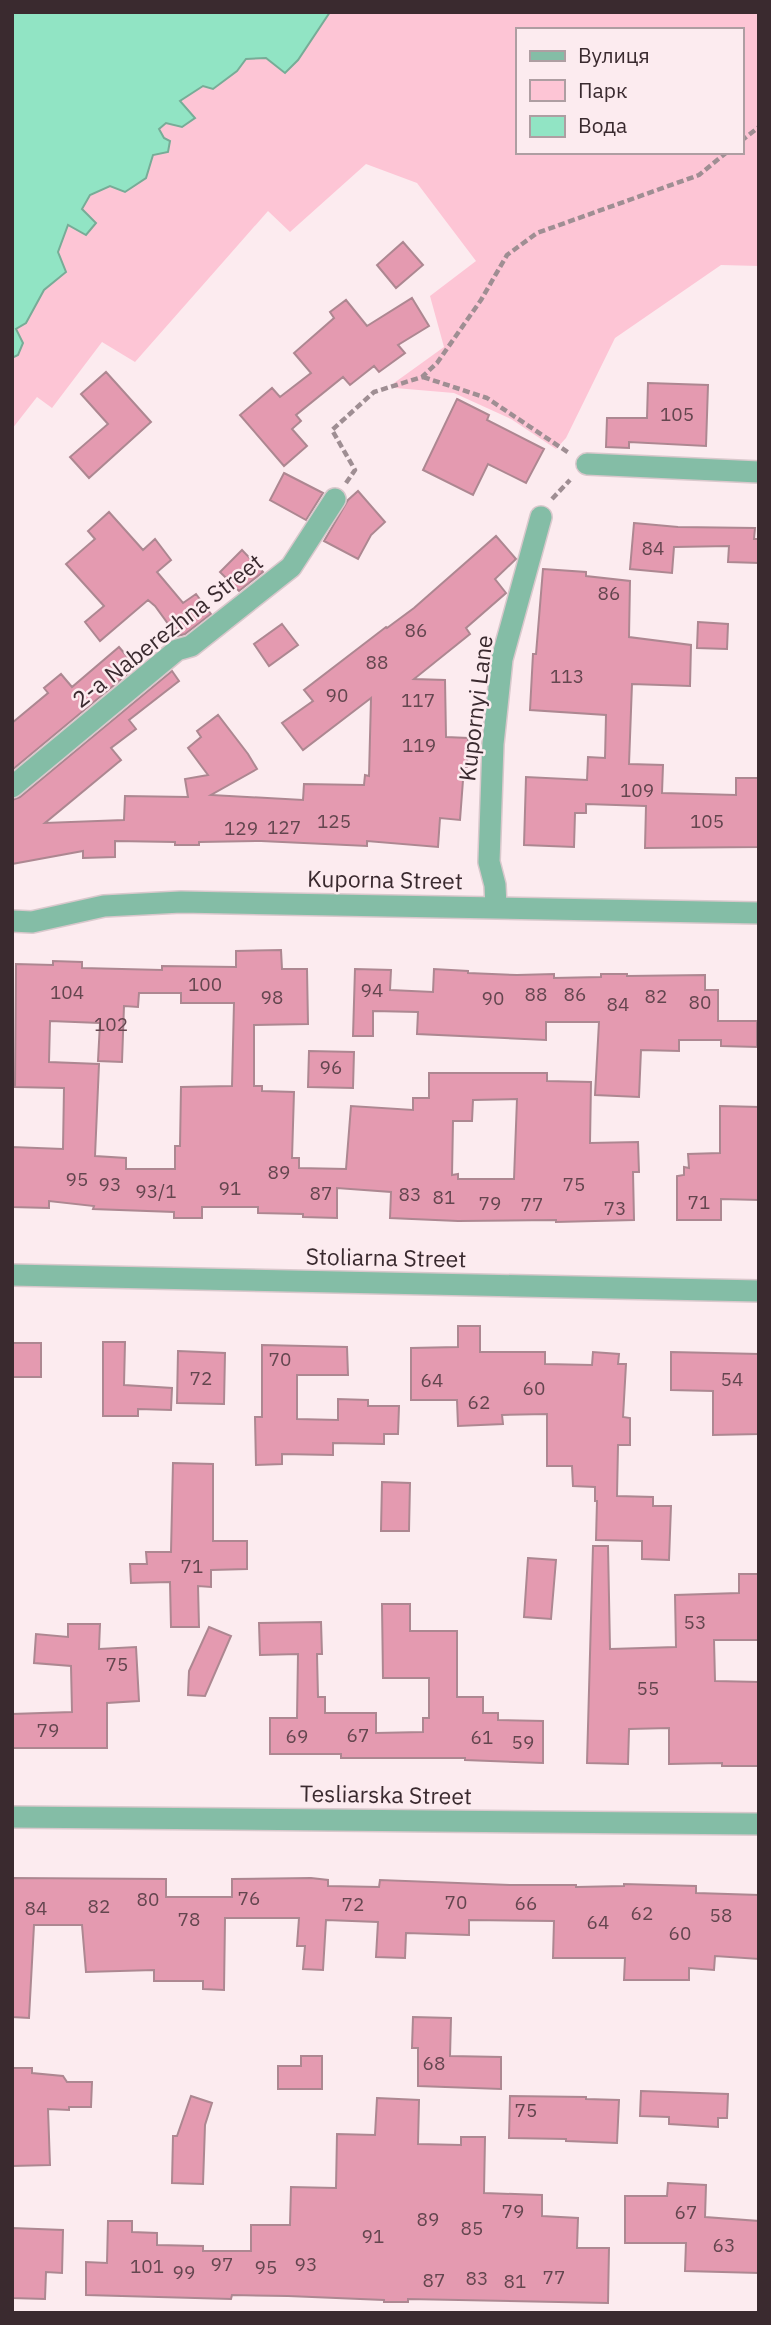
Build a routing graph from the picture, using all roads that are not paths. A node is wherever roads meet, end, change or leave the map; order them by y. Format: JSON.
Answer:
{"nodes":[{"id":1,"x":587,"y":464,"type":"road end"},
{"id":2,"x":759,"y":471,"type":"edge"},
{"id":3,"x":335,"y":499,"type":"road end"},
{"id":4,"x":541,"y":517,"type":"road end"},
{"id":5,"x":12,"y":787,"type":"edge"},
{"id":6,"x":495,"y":907,"type":"junction"},
{"id":7,"x":759,"y":913,"type":"edge"},
{"id":8,"x":12,"y":921,"type":"edge"},
{"id":9,"x":12,"y":1275,"type":"edge"},
{"id":10,"x":759,"y":1291,"type":"edge"},
{"id":11,"x":12,"y":1817,"type":"edge"},
{"id":12,"x":759,"y":1824,"type":"edge"}],
"edges":[{"from":1,"to":2,"type":"street"},
{"from":3,"to":5,"type":"street","name":"2-a Naberezhna Street"},
{"from":4,"to":6,"type":"street","name":"Kupornyi Lane"},
{"from":6,"to":7,"type":"street","name":"Kuporna Street"},
{"from":6,"to":8,"type":"street","name":"Kuporna Street"},
{"from":9,"to":10,"type":"street","name":"Stoliarna Street"},
{"from":11,"to":12,"type":"street","name":"Tesliarska Street"}]}
